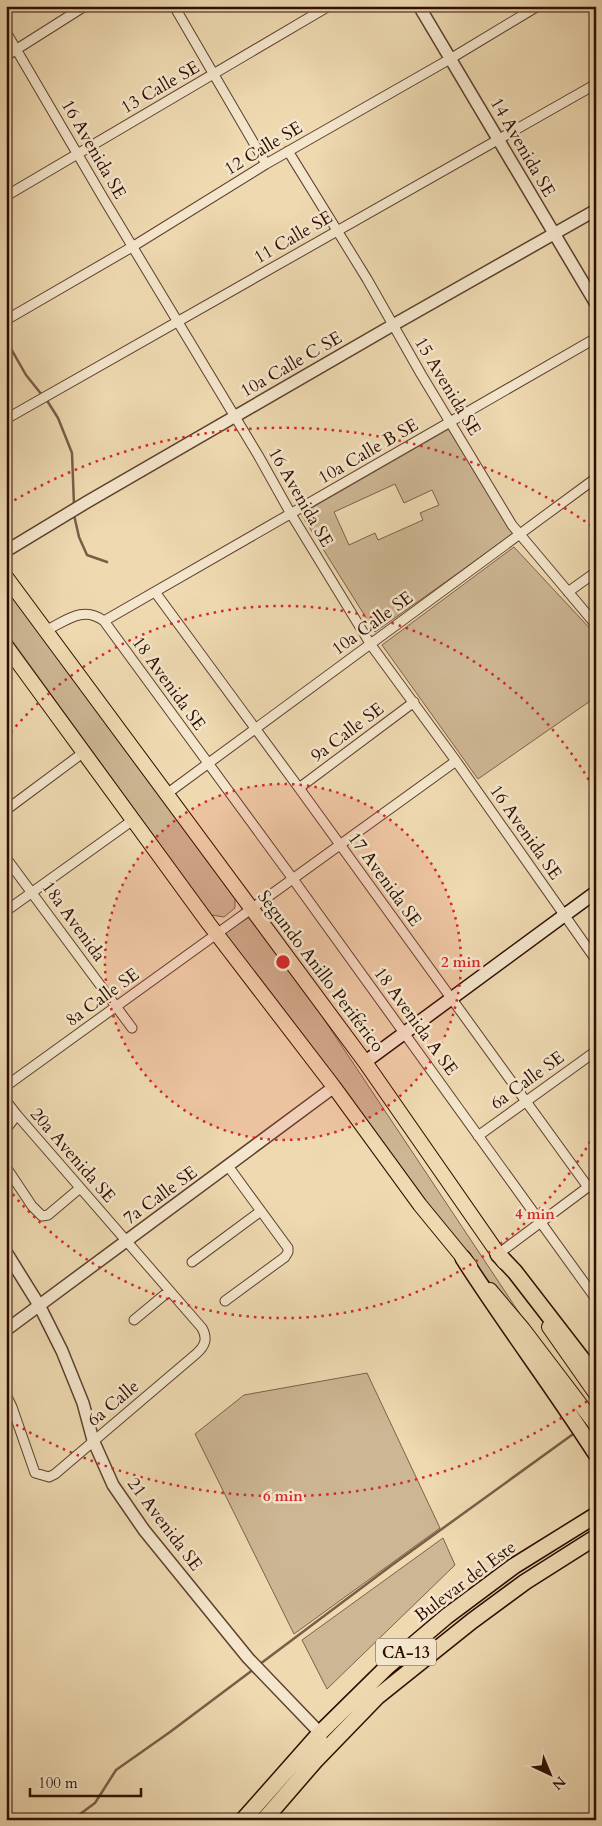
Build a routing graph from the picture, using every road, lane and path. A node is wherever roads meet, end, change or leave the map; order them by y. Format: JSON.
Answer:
{"nodes":[{"id":1,"x":85,"y":6,"type":"edge"},
{"id":2,"x":174,"y":6,"type":"edge"},
{"id":3,"x":329,"y":6,"type":"edge"},
{"id":4,"x":420,"y":6,"type":"edge"},
{"id":5,"x":538,"y":6,"type":"edge"},
{"id":6,"x":6,"y":32,"type":"edge"},
{"id":7,"x":16,"y":50,"type":"junction"},
{"id":8,"x":6,"y":56,"type":"edge"},
{"id":9,"x":450,"y":59,"type":"junction"},
{"id":10,"x":214,"y":75,"type":"junction"},
{"id":11,"x":596,"y":84,"type":"edge"},
{"id":12,"x":499,"y":139,"type":"junction"},
{"id":13,"x":288,"y":151,"type":"junction"},
{"id":14,"x":77,"y":154,"type":"junction"},
{"id":15,"x":266,"y":164,"type":"junction"},
{"id":16,"x":6,"y":196,"type":"edge"},
{"id":17,"x":596,"y":210,"type":"edge"},
{"id":18,"x":337,"y":231,"type":"junction"},
{"id":19,"x":554,"y":234,"type":"junction"},
{"id":20,"x":132,"y":247,"type":"junction"},
{"id":21,"x":596,"y":304,"type":"edge"},
{"id":22,"x":6,"y":320,"type":"edge"},
{"id":23,"x":177,"y":322,"type":"junction"},
{"id":24,"x":393,"y":325,"type":"junction"},
{"id":25,"x":596,"y":338,"type":"edge"},
{"id":26,"x":235,"y":416,"type":"junction"},
{"id":27,"x":6,"y":419,"type":"edge"},
{"id":28,"x":450,"y":422,"type":"junction"},
{"id":29,"x":596,"y":478,"type":"edge"},
{"id":30,"x":291,"y":514,"type":"junction"},
{"id":31,"x":519,"y":534,"type":"junction"},
{"id":32,"x":6,"y":551,"type":"edge"},
{"id":33,"x":596,"y":572,"type":"edge"},
{"id":34,"x":6,"y":576,"type":"edge"},
{"id":35,"x":155,"y":592,"type":"junction"},
{"id":36,"x":568,"y":592,"type":"junction"},
{"id":37,"x":104,"y":622,"type":"junction"},
{"id":38,"x":596,"y":625,"type":"edge"},
{"id":39,"x":45,"y":631,"type":"junction"},
{"id":40,"x":371,"y":645,"type":"junction"},
{"id":41,"x":6,"y":646,"type":"edge"},
{"id":42,"x":414,"y":702,"type":"junction"},
{"id":43,"x":255,"y":728,"type":"junction"},
{"id":44,"x":84,"y":752,"type":"junction"},
{"id":45,"x":456,"y":761,"type":"junction"},
{"id":46,"x":208,"y":764,"type":"junction"},
{"id":47,"x":299,"y":788,"type":"junction"},
{"id":48,"x":168,"y":793,"type":"junction"},
{"id":49,"x":6,"y":810,"type":"edge"},
{"id":50,"x":133,"y":820,"type":"junction"},
{"id":51,"x":340,"y":845,"type":"junction"},
{"id":52,"x":6,"y":858,"type":"edge"},
{"id":53,"x":293,"y":879,"type":"junction"},
{"id":54,"x":32,"y":892,"type":"junction"},
{"id":55,"x":596,"y":892,"type":"edge"},
{"id":56,"x":251,"y":909,"type":"junction"},
{"id":57,"x":6,"y":911,"type":"edge"},
{"id":58,"x":564,"y":916,"type":"junction"},
{"id":59,"x":217,"y":934,"type":"junction"},
{"id":60,"x":596,"y":960,"type":"edge"},
{"id":61,"x":451,"y":999,"type":"junction"},
{"id":62,"x":116,"y":1007,"type":"junction"},
{"id":63,"x":132,"y":1028,"type":"dead end"},
{"id":64,"x":404,"y":1033,"type":"junction"},
{"id":65,"x":596,"y":1051,"type":"edge"},
{"id":66,"x":365,"y":1062,"type":"junction"},
{"id":67,"x":6,"y":1086,"type":"edge"},
{"id":68,"x":334,"y":1087,"type":"junction"},
{"id":69,"x":6,"y":1101,"type":"edge"},
{"id":70,"x":526,"y":1101,"type":"junction"},
{"id":71,"x":6,"y":1108,"type":"edge"},
{"id":72,"x":17,"y":1115,"type":"junction"},
{"id":73,"x":6,"y":1129,"type":"edge"},
{"id":74,"x":478,"y":1136,"type":"junction"},
{"id":75,"x":228,"y":1166,"type":"junction"},
{"id":76,"x":6,"y":1167,"type":"edge"},
{"id":77,"x":596,"y":1181,"type":"edge"},
{"id":78,"x":588,"y":1187,"type":"junction"},
{"id":79,"x":80,"y":1188,"type":"junction"},
{"id":80,"x":261,"y":1211,"type":"junction"},
{"id":81,"x":540,"y":1222,"type":"junction"},
{"id":82,"x":126,"y":1241,"type":"junction"},
{"id":83,"x":6,"y":1252,"type":"edge"},
{"id":84,"x":498,"y":1254,"type":"junction"},
{"id":85,"x":463,"y":1258,"type":"junction"},
{"id":86,"x":192,"y":1262,"type":"dead end"},
{"id":87,"x":170,"y":1291,"type":"junction"},
{"id":88,"x":596,"y":1299,"type":"edge"},
{"id":89,"x":225,"y":1301,"type":"dead end"},
{"id":90,"x":38,"y":1305,"type":"junction"},
{"id":91,"x":134,"y":1320,"type":"dead end"},
{"id":92,"x":6,"y":1330,"type":"edge"},
{"id":93,"x":205,"y":1342,"type":"joint"},
{"id":94,"x":596,"y":1377,"type":"edge"},
{"id":95,"x":596,"y":1394,"type":"edge"},
{"id":96,"x":6,"y":1395,"type":"edge"},
{"id":97,"x":596,"y":1425,"type":"edge"},
{"id":98,"x":94,"y":1440,"type":"junction"},
{"id":99,"x":596,"y":1454,"type":"edge"},
{"id":100,"x":595,"y":1515,"type":"edge"},
{"id":101,"x":596,"y":1537,"type":"edge"},
{"id":102,"x":320,"y":1733,"type":"junction"},
{"id":103,"x":315,"y":1761,"type":"junction"},
{"id":104,"x":243,"y":1820,"type":"edge"},
{"id":105,"x":264,"y":1820,"type":"edge"}],
"edges":[{"from":1,"to":7,"type":"street"},
{"from":2,"to":10,"type":"street"},
{"from":3,"to":10,"type":"street","name":"13 Calle SE"},
{"from":4,"to":9,"type":"street","name":"14 Avenida SE"},
{"from":5,"to":9,"type":"street","name":"12 Calle SE"},
{"from":6,"to":7,"type":"street","name":"16 Avenida SE"},
{"from":7,"to":8,"type":"street"},
{"from":7,"to":14,"type":"street","name":"16 Avenida SE"},
{"from":9,"to":12,"type":"street","name":"14 Avenida SE"},
{"from":9,"to":13,"type":"street","name":"12 Calle SE"},
{"from":10,"to":14,"type":"street","name":"13 Calle SE"},
{"from":10,"to":15,"type":"street"},
{"from":11,"to":12,"type":"street","name":"11 Calle SE"},
{"from":12,"to":18,"type":"street","name":"11 Calle SE"},
{"from":12,"to":19,"type":"street","name":"14 Avenida SE"},
{"from":13,"to":15,"type":"street","name":"12 Calle SE"},
{"from":13,"to":18,"type":"street","name":"15 Avenida SE"},
{"from":14,"to":16,"type":"street","name":"13 Calle SE"},
{"from":14,"to":20,"type":"street","name":"16 Avenida SE"},
{"from":15,"to":20,"type":"street","name":"12 Calle SE"},
{"from":17,"to":19,"type":"street","name":"10a Calle C SE"},
{"from":18,"to":23,"type":"street","name":"11 Calle SE"},
{"from":18,"to":24,"type":"street","name":"15 Avenida SE"},
{"from":19,"to":21,"type":"street","name":"14 Avenida SE"},
{"from":19,"to":24,"type":"street","name":"10a Calle C SE"},
{"from":20,"to":22,"type":"street","name":"12 Calle SE"},
{"from":20,"to":23,"type":"street","name":"16 Avenida SE"},
{"from":23,"to":26,"type":"street","name":"16 Avenida SE"},
{"from":23,"to":27,"type":"street","name":"11 Calle SE"},
{"from":24,"to":26,"type":"street","name":"10a Calle C SE"},
{"from":24,"to":28,"type":"street","name":"15 Avenida SE"},
{"from":25,"to":28,"type":"street","name":"10a Calle B SE"},
{"from":26,"to":30,"type":"street","name":"16 Avenida SE"},
{"from":26,"to":32,"type":"street","name":"10a Calle C SE"},
{"from":28,"to":30,"type":"street","name":"10a Calle B SE"},
{"from":28,"to":31,"type":"street","name":"15 Avenida SE"},
{"from":29,"to":31,"type":"street","name":"10a Calle SE"},
{"from":30,"to":35,"type":"street","name":"10a Calle B SE"},
{"from":30,"to":40,"type":"street","name":"16 Avenida SE"},
{"from":31,"to":36,"type":"street","name":"15 Avenida SE"},
{"from":31,"to":40,"type":"street","name":"10a Calle SE"},
{"from":33,"to":36,"type":"street"},
{"from":34,"to":39,"type":"main road","name":"Segundo Anillo Periférico"},
{"from":35,"to":37,"type":"street","name":"10a Calle B SE"},
{"from":35,"to":43,"type":"street","name":"17 Avenida SE"},
{"from":36,"to":38,"type":"street","name":"15 Avenida SE"},
{"from":37,"to":39,"type":"street"},
{"from":37,"to":46,"type":"street","name":"18 Avenida SE"},
{"from":39,"to":48,"type":"main road","name":"Segundo Anillo Periférico"},
{"from":40,"to":42,"type":"street","name":"16 Avenida SE"},
{"from":40,"to":43,"type":"street","name":"10a Calle SE"},
{"from":41,"to":44,"type":"main road"},
{"from":42,"to":45,"type":"street","name":"16 Avenida SE"},
{"from":42,"to":47,"type":"street","name":"9a Calle SE"},
{"from":43,"to":46,"type":"street","name":"10a Calle SE"},
{"from":43,"to":47,"type":"street","name":"17 Avenida SE"},
{"from":44,"to":49,"type":"street"},
{"from":44,"to":50,"type":"main road"},
{"from":45,"to":51,"type":"street"},
{"from":45,"to":58,"type":"street","name":"16 Avenida SE"},
{"from":46,"to":48,"type":"street","name":"10a Calle SE"},
{"from":46,"to":53,"type":"street","name":"18 Avenida A SE"},
{"from":47,"to":51,"type":"street","name":"17 Avenida SE"},
{"from":48,"to":56,"type":"main road","name":"Segundo Anillo Periférico"},
{"from":50,"to":54,"type":"street"},
{"from":50,"to":59,"type":"main road"},
{"from":51,"to":53,"type":"street"},
{"from":51,"to":61,"type":"street","name":"17 Avenida SE"},
{"from":52,"to":54,"type":"street","name":"18a Avenida"},
{"from":53,"to":56,"type":"street"},
{"from":53,"to":64,"type":"street","name":"18 Avenida A SE"},
{"from":54,"to":57,"type":"street"},
{"from":54,"to":62,"type":"street","name":"18a Avenida"},
{"from":55,"to":58,"type":"main road"},
{"from":56,"to":59,"type":"street","name":"8a Calle SE"},
{"from":56,"to":66,"type":"main road","name":"Segundo Anillo Periférico"},
{"from":58,"to":60,"type":"street","name":"16 Avenida SE"},
{"from":58,"to":61,"type":"main road"},
{"from":59,"to":62,"type":"street","name":"8a Calle SE"},
{"from":59,"to":68,"type":"main road"},
{"from":61,"to":64,"type":"main road"},
{"from":61,"to":70,"type":"street","name":"17 Avenida SE"},
{"from":62,"to":63,"type":"street","name":"18a Avenida"},
{"from":62,"to":67,"type":"street","name":"8a Calle SE"},
{"from":64,"to":66,"type":"main road"},
{"from":64,"to":74,"type":"street","name":"18 Avenida A SE"},
{"from":65,"to":70,"type":"street","name":"6a Calle SE"},
{"from":66,"to":84,"type":"main road","name":"Segundo Anillo Periférico"},
{"from":68,"to":75,"type":"street","name":"7a Calle SE"},
{"from":68,"to":85,"type":"main road"},
{"from":69,"to":72,"type":"street"},
{"from":70,"to":74,"type":"street","name":"6a Calle SE"},
{"from":70,"to":78,"type":"street","name":"17 Avenida SE"},
{"from":71,"to":72,"type":"street","name":"20a Avenida SE"},
{"from":72,"to":73,"type":"street"},
{"from":72,"to":79,"type":"street","name":"20a Avenida SE"},
{"from":74,"to":81,"type":"street","name":"18 Avenida A SE"},
{"from":75,"to":80,"type":"street"},
{"from":75,"to":82,"type":"street","name":"7a Calle SE"},
{"from":76,"to":79,"type":"street"},
{"from":77,"to":78,"type":"street"},
{"from":78,"to":81,"type":"street"},
{"from":79,"to":82,"type":"street","name":"20a Avenida SE"},
{"from":80,"to":86,"type":"street"},
{"from":80,"to":89,"type":"street"},
{"from":81,"to":84,"type":"street"},
{"from":81,"to":88,"type":"street","name":"18 Avenida A SE"},
{"from":82,"to":87,"type":"street","name":"20a Avenida SE"},
{"from":82,"to":90,"type":"street","name":"7a Calle SE"},
{"from":83,"to":90,"type":"street","name":"21 Avenida SE"},
{"from":84,"to":94,"type":"highway"},
{"from":84,"to":95,"type":"main road","name":"Segundo Anillo Periférico"},
{"from":85,"to":97,"type":"main road"},
{"from":85,"to":99,"type":"highway"},
{"from":87,"to":91,"type":"street"},
{"from":87,"to":93,"type":"street","name":"20a Avenida SE"},
{"from":90,"to":92,"type":"street","name":"7a Calle SE"},
{"from":90,"to":98,"type":"street","name":"21 Avenida SE"},
{"from":93,"to":98,"type":"street","name":"6a Calle"},
{"from":96,"to":98,"type":"street","name":"6a Calle"},
{"from":98,"to":102,"type":"street","name":"21 Avenida SE"},
{"from":100,"to":102,"type":"highway","name":"Bulevar del Este","number":"CA-13"},
{"from":101,"to":103,"type":"highway","name":"Bulevar del Este","number":"CA-13"},
{"from":102,"to":103,"type":"street"},
{"from":102,"to":104,"type":"highway","name":"Bulevar del Este","number":"CA-13"},
{"from":103,"to":105,"type":"highway","name":"Bulevar del Este","number":"CA-13"}]}
